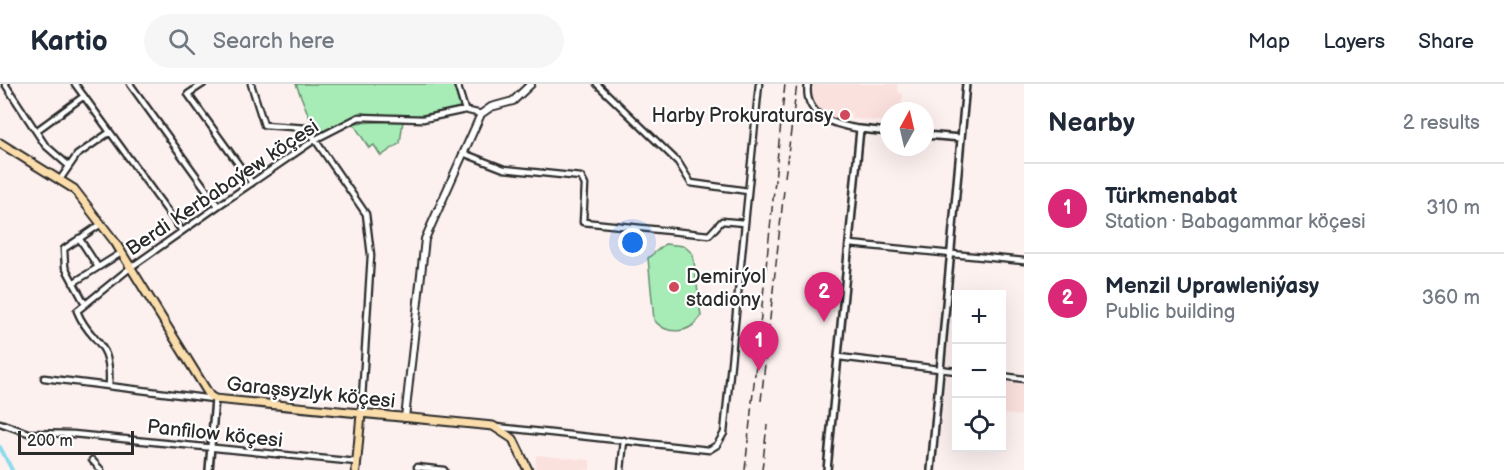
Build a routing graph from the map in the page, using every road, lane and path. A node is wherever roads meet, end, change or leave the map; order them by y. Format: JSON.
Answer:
{"nodes":[{"id":1,"x":4,"y":84,"type":"edge"},
{"id":2,"x":75,"y":84,"type":"edge"},
{"id":3,"x":130,"y":84,"type":"edge"},
{"id":4,"x":203,"y":84,"type":"edge"},
{"id":5,"x":251,"y":84,"type":"edge"},
{"id":6,"x":457,"y":84,"type":"edge"},
{"id":7,"x":531,"y":84,"type":"edge"},
{"id":8,"x":597,"y":84,"type":"edge"},
{"id":9,"x":759,"y":84,"type":"edge"},
{"id":10,"x":808,"y":84,"type":"edge"},
{"id":11,"x":966,"y":84,"type":"edge"},
{"id":12,"x":84,"y":96,"type":"junction"},
{"id":13,"x":465,"y":110,"type":"junction"},
{"id":14,"x":481,"y":114,"type":"junction"},
{"id":15,"x":860,"y":129,"type":"junction"},
{"id":16,"x":36,"y":131,"type":"junction"},
{"id":17,"x":880,"y":131,"type":"edge"},
{"id":18,"x":110,"y":132,"type":"junction"},
{"id":19,"x":934,"y":136,"type":"edge"},
{"id":20,"x":316,"y":138,"type":"junction"},
{"id":21,"x":961,"y":138,"type":"junction"},
{"id":22,"x":1,"y":144,"type":"edge"},
{"id":23,"x":464,"y":153,"type":"junction"},
{"id":24,"x":69,"y":166,"type":"junction"},
{"id":25,"x":62,"y":178,"type":"junction"},
{"id":26,"x":252,"y":183,"type":"junction"},
{"id":27,"x":748,"y":191,"type":"junction"},
{"id":28,"x":218,"y":206,"type":"junction"},
{"id":29,"x":744,"y":223,"type":"junction"},
{"id":30,"x":101,"y":224,"type":"junction"},
{"id":31,"x":182,"y":231,"type":"junction"},
{"id":32,"x":79,"y":238,"type":"junction"},
{"id":33,"x":850,"y":244,"type":"junction"},
{"id":34,"x":121,"y":252,"type":"junction"},
{"id":35,"x":951,"y":254,"type":"junction"},
{"id":36,"x":1024,"y":261,"type":"edge"},
{"id":37,"x":98,"y":267,"type":"junction"},
{"id":38,"x":130,"y":268,"type":"junction"},
{"id":39,"x":73,"y":283,"type":"junction"},
{"id":40,"x":84,"y":303,"type":"junction"},
{"id":41,"x":839,"y":357,"type":"junction"},
{"id":42,"x":940,"y":369,"type":"junction"},
{"id":43,"x":952,"y":370,"type":"edge"},
{"id":44,"x":1006,"y":377,"type":"edge"},
{"id":45,"x":44,"y":378,"type":"dead end"},
{"id":46,"x":1024,"y":379,"type":"edge"},
{"id":47,"x":109,"y":386,"type":"junction"},
{"id":48,"x":215,"y":399,"type":"junction"},
{"id":49,"x":361,"y":414,"type":"junction"},
{"id":50,"x":405,"y":418,"type":"junction"},
{"id":51,"x":0,"y":423,"type":"edge"},
{"id":52,"x":494,"y":426,"type":"junction"},
{"id":53,"x":624,"y":440,"type":"junction"},
{"id":54,"x":211,"y":448,"type":"junction"},
{"id":55,"x":92,"y":460,"type":"dead end"},
{"id":56,"x":357,"y":466,"type":"edge"},
{"id":57,"x":417,"y":467,"type":"dead end"},
{"id":58,"x":101,"y":470,"type":"edge"},
{"id":59,"x":209,"y":470,"type":"edge"},
{"id":60,"x":444,"y":470,"type":"edge"},
{"id":61,"x":528,"y":470,"type":"edge"},
{"id":62,"x":621,"y":470,"type":"edge"},
{"id":63,"x":827,"y":470,"type":"edge"},
{"id":64,"x":931,"y":470,"type":"edge"}],
"edges":[{"from":1,"to":16,"type":"street"},
{"from":2,"to":12,"type":"street"},
{"from":3,"to":28,"type":"street"},
{"from":4,"to":26,"type":"street"},
{"from":5,"to":20,"type":"street"},
{"from":6,"to":13,"type":"street"},
{"from":7,"to":14,"type":"main road"},
{"from":8,"to":27,"type":"street"},
{"from":9,"to":27,"type":"street"},
{"from":10,"to":15,"type":"street"},
{"from":11,"to":21,"type":"street"},
{"from":12,"to":16,"type":"street"},
{"from":12,"to":18,"type":"street"},
{"from":13,"to":14,"type":"street","name":"Berdi Kerbabaýew köçesi"},
{"from":13,"to":20,"type":"street","name":"Berdi Kerbabaýew köçesi"},
{"from":14,"to":23,"type":"main road"},
{"from":15,"to":17,"type":"street"},
{"from":15,"to":33,"type":"street"},
{"from":16,"to":24,"type":"street"},
{"from":18,"to":24,"type":"street"},
{"from":18,"to":31,"type":"street"},
{"from":19,"to":21,"type":"street"},
{"from":20,"to":26,"type":"street","name":"Berdi Kerbabaýew köçesi"},
{"from":20,"to":49,"type":"street"},
{"from":21,"to":35,"type":"street"},
{"from":22,"to":25,"type":"main road","name":"Garaşsyzlyk köçesi"},
{"from":23,"to":29,"type":"street"},
{"from":23,"to":50,"type":"main road"},
{"from":24,"to":25,"type":"street"},
{"from":25,"to":30,"type":"main road","name":"Garaşsyzlyk köçesi"},
{"from":26,"to":28,"type":"street","name":"Berdi Kerbabaýew köçesi"},
{"from":27,"to":29,"type":"street"},
{"from":28,"to":31,"type":"street","name":"Berdi Kerbabaýew köçesi"},
{"from":29,"to":53,"type":"street","name":"Garaşsyzlyk köçesi"},
{"from":30,"to":32,"type":"street"},
{"from":30,"to":34,"type":"main road","name":"Garaşsyzlyk köçesi"},
{"from":31,"to":38,"type":"street","name":"Berdi Kerbabaýew köçesi"},
{"from":32,"to":37,"type":"street"},
{"from":32,"to":39,"type":"street"},
{"from":33,"to":35,"type":"street"},
{"from":33,"to":41,"type":"street"},
{"from":34,"to":37,"type":"street"},
{"from":34,"to":38,"type":"main road","name":"Garaşsyzlyk köçesi"},
{"from":35,"to":36,"type":"street"},
{"from":35,"to":42,"type":"street"},
{"from":37,"to":39,"type":"street"},
{"from":38,"to":40,"type":"street","name":"Berdi Kerbabaýew köçesi"},
{"from":38,"to":48,"type":"main road","name":"Garaşsyzlyk köçesi"},
{"from":39,"to":40,"type":"street"},
{"from":40,"to":47,"type":"street"},
{"from":41,"to":42,"type":"street"},
{"from":41,"to":63,"type":"street"},
{"from":42,"to":43,"type":"street"},
{"from":42,"to":64,"type":"street"},
{"from":44,"to":46,"type":"street"},
{"from":45,"to":47,"type":"street"},
{"from":47,"to":48,"type":"street"},
{"from":48,"to":49,"type":"main road","name":"Garaşsyzlyk köçesi"},
{"from":48,"to":54,"type":"street"},
{"from":49,"to":50,"type":"main road","name":"Garaşsyzlyk köçesi"},
{"from":49,"to":56,"type":"main road"},
{"from":50,"to":52,"type":"main road","name":"Garaşsyzlyk köçesi"},
{"from":51,"to":54,"type":"street","name":"Panfilow köçesi"},
{"from":52,"to":53,"type":"street","name":"Garaşsyzlyk köçesi"},
{"from":52,"to":61,"type":"main road"},
{"from":53,"to":62,"type":"street"},
{"from":54,"to":56,"type":"street","name":"Panfilow köçesi"},
{"from":54,"to":59,"type":"street"},
{"from":55,"to":58,"type":"street"},
{"from":57,"to":60,"type":"street"}]}
